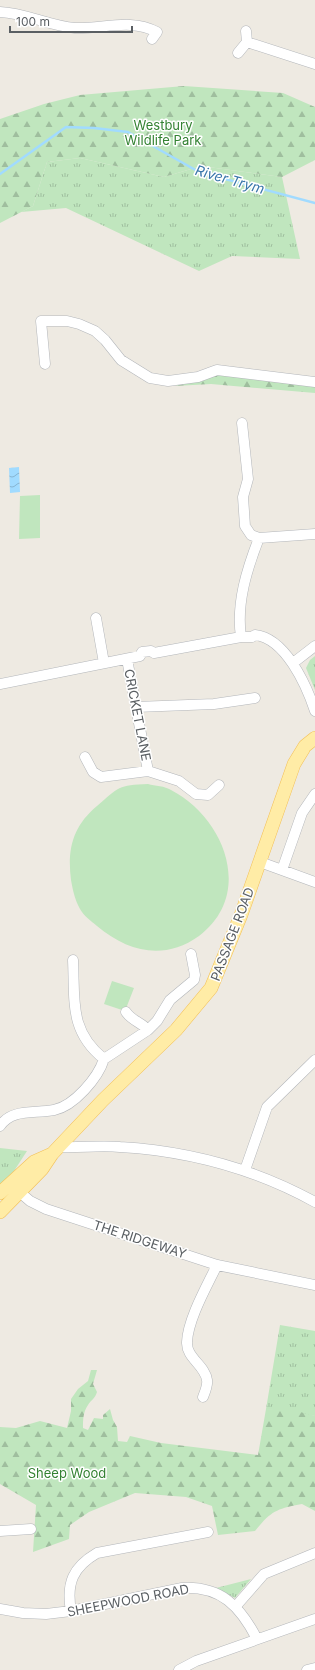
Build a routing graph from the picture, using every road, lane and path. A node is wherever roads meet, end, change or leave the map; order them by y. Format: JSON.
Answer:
{"nodes":[{"id":1,"x":0,"y":12,"type":"edge"},
{"id":2,"x":246,"y":31,"type":"dead end"},
{"id":3,"x":152,"y":39,"type":"dead end"},
{"id":4,"x":247,"y":42,"type":"junction"},
{"id":5,"x":238,"y":53,"type":"dead end"},
{"id":6,"x":315,"y":64,"type":"edge"},
{"id":7,"x":45,"y":364,"type":"dead end"},
{"id":8,"x":315,"y":382,"type":"edge"},
{"id":9,"x":242,"y":423,"type":"dead end"},
{"id":10,"x":315,"y":534,"type":"edge"},
{"id":11,"x":259,"y":538,"type":"junction"},
{"id":12,"x":96,"y":618,"type":"dead end"},
{"id":13,"x":241,"y":637,"type":"junction"},
{"id":14,"x":315,"y":646,"type":"edge"},
{"id":15,"x":127,"y":658,"type":"junction"},
{"id":16,"x":104,"y":663,"type":"junction"},
{"id":17,"x":293,"y":663,"type":"junction"},
{"id":18,"x":0,"y":684,"type":"edge"},
{"id":19,"x":255,"y":698,"type":"dead end"},
{"id":20,"x":136,"y":707,"type":"junction"},
{"id":21,"x":315,"y":711,"type":"edge"},
{"id":22,"x":315,"y":738,"type":"edge"},
{"id":23,"x":85,"y":758,"type":"dead end"},
{"id":24,"x":148,"y":771,"type":"junction"},
{"id":25,"x":219,"y":785,"type":"dead end"},
{"id":26,"x":315,"y":794,"type":"edge"},
{"id":27,"x":260,"y":862,"type":"junction"},
{"id":28,"x":282,"y":870,"type":"junction"},
{"id":29,"x":315,"y":882,"type":"edge"},
{"id":30,"x":191,"y":954,"type":"dead end"},
{"id":31,"x":73,"y":960,"type":"dead end"},
{"id":32,"x":64,"y":985,"type":"dead end"},
{"id":33,"x":75,"y":985,"type":"junction"},
{"id":34,"x":126,"y":1012,"type":"dead end"},
{"id":35,"x":148,"y":1030,"type":"junction"},
{"id":36,"x":104,"y":1059,"type":"junction"},
{"id":37,"x":315,"y":1060,"type":"edge"},
{"id":38,"x":0,"y":1126,"type":"edge"},
{"id":39,"x":72,"y":1133,"type":"junction"},
{"id":40,"x":88,"y":1146,"type":"junction"},
{"id":41,"x":56,"y":1150,"type":"junction"},
{"id":42,"x":245,"y":1170,"type":"junction"},
{"id":43,"x":15,"y":1188,"type":"junction"},
{"id":44,"x":0,"y":1193,"type":"edge"},
{"id":45,"x":315,"y":1202,"type":"edge"},
{"id":46,"x":0,"y":1212,"type":"edge"},
{"id":47,"x":217,"y":1265,"type":"junction"},
{"id":48,"x":315,"y":1285,"type":"edge"},
{"id":49,"x":203,"y":1398,"type":"dead end"},
{"id":50,"x":31,"y":1529,"type":"dead end"},
{"id":51,"x":0,"y":1531,"type":"edge"},
{"id":52,"x":208,"y":1532,"type":"dead end"},
{"id":53,"x":315,"y":1553,"type":"edge"},
{"id":54,"x":236,"y":1606,"type":"junction"},
{"id":55,"x":0,"y":1609,"type":"edge"},
{"id":56,"x":71,"y":1611,"type":"junction"},
{"id":57,"x":315,"y":1619,"type":"edge"},
{"id":58,"x":257,"y":1639,"type":"junction"},
{"id":59,"x":315,"y":1668,"type":"edge"},
{"id":60,"x":179,"y":1670,"type":"edge"},
{"id":61,"x":307,"y":1670,"type":"edge"}],
"edges":[{"from":1,"to":3,"type":"street"},
{"from":2,"to":4,"type":"street"},
{"from":4,"to":5,"type":"street"},
{"from":4,"to":6,"type":"street"},
{"from":7,"to":8,"type":"street"},
{"from":9,"to":11,"type":"street"},
{"from":10,"to":11,"type":"street"},
{"from":11,"to":13,"type":"street"},
{"from":12,"to":16,"type":"street"},
{"from":13,"to":15,"type":"street"},
{"from":13,"to":17,"type":"street"},
{"from":14,"to":17,"type":"street"},
{"from":15,"to":16,"type":"street"},
{"from":15,"to":20,"type":"street","name":"CRICKET LANE"},
{"from":16,"to":18,"type":"street"},
{"from":17,"to":21,"type":"street"},
{"from":19,"to":20,"type":"street"},
{"from":20,"to":24,"type":"street","name":"CRICKET LANE"},
{"from":22,"to":27,"type":"main road","name":"PASSAGE ROAD"},
{"from":23,"to":24,"type":"street"},
{"from":24,"to":25,"type":"street"},
{"from":26,"to":28,"type":"street"},
{"from":27,"to":28,"type":"street"},
{"from":27,"to":39,"type":"main road","name":"PASSAGE ROAD"},
{"from":28,"to":29,"type":"street"},
{"from":30,"to":35,"type":"street"},
{"from":31,"to":33,"type":"street"},
{"from":32,"to":33,"type":"street"},
{"from":33,"to":36,"type":"street"},
{"from":34,"to":35,"type":"street"},
{"from":35,"to":36,"type":"street"},
{"from":36,"to":38,"type":"street"},
{"from":37,"to":42,"type":"street"},
{"from":39,"to":40,"type":"street"},
{"from":39,"to":41,"type":"main road","name":"PASSAGE ROAD"},
{"from":40,"to":41,"type":"street"},
{"from":40,"to":42,"type":"street"},
{"from":41,"to":43,"type":"main road","name":"PASSAGE ROAD"},
{"from":42,"to":45,"type":"street"},
{"from":43,"to":44,"type":"main road","name":"PASSAGE ROAD"},
{"from":43,"to":46,"type":"main road","name":"PASSAGE ROAD"},
{"from":43,"to":47,"type":"street","name":"THE RIDGEWAY"},
{"from":47,"to":48,"type":"street","name":"THE RIDGEWAY"},
{"from":47,"to":49,"type":"street"},
{"from":50,"to":51,"type":"street"},
{"from":52,"to":56,"type":"street"},
{"from":53,"to":54,"type":"street"},
{"from":54,"to":56,"type":"street","name":"SHEEPWOOD ROAD"},
{"from":54,"to":58,"type":"street","name":"SHEEPWOOD ROAD"},
{"from":55,"to":56,"type":"street","name":"SHEEPWOOD ROAD"},
{"from":57,"to":58,"type":"street"},
{"from":58,"to":60,"type":"street"},
{"from":59,"to":61,"type":"street"}]}
